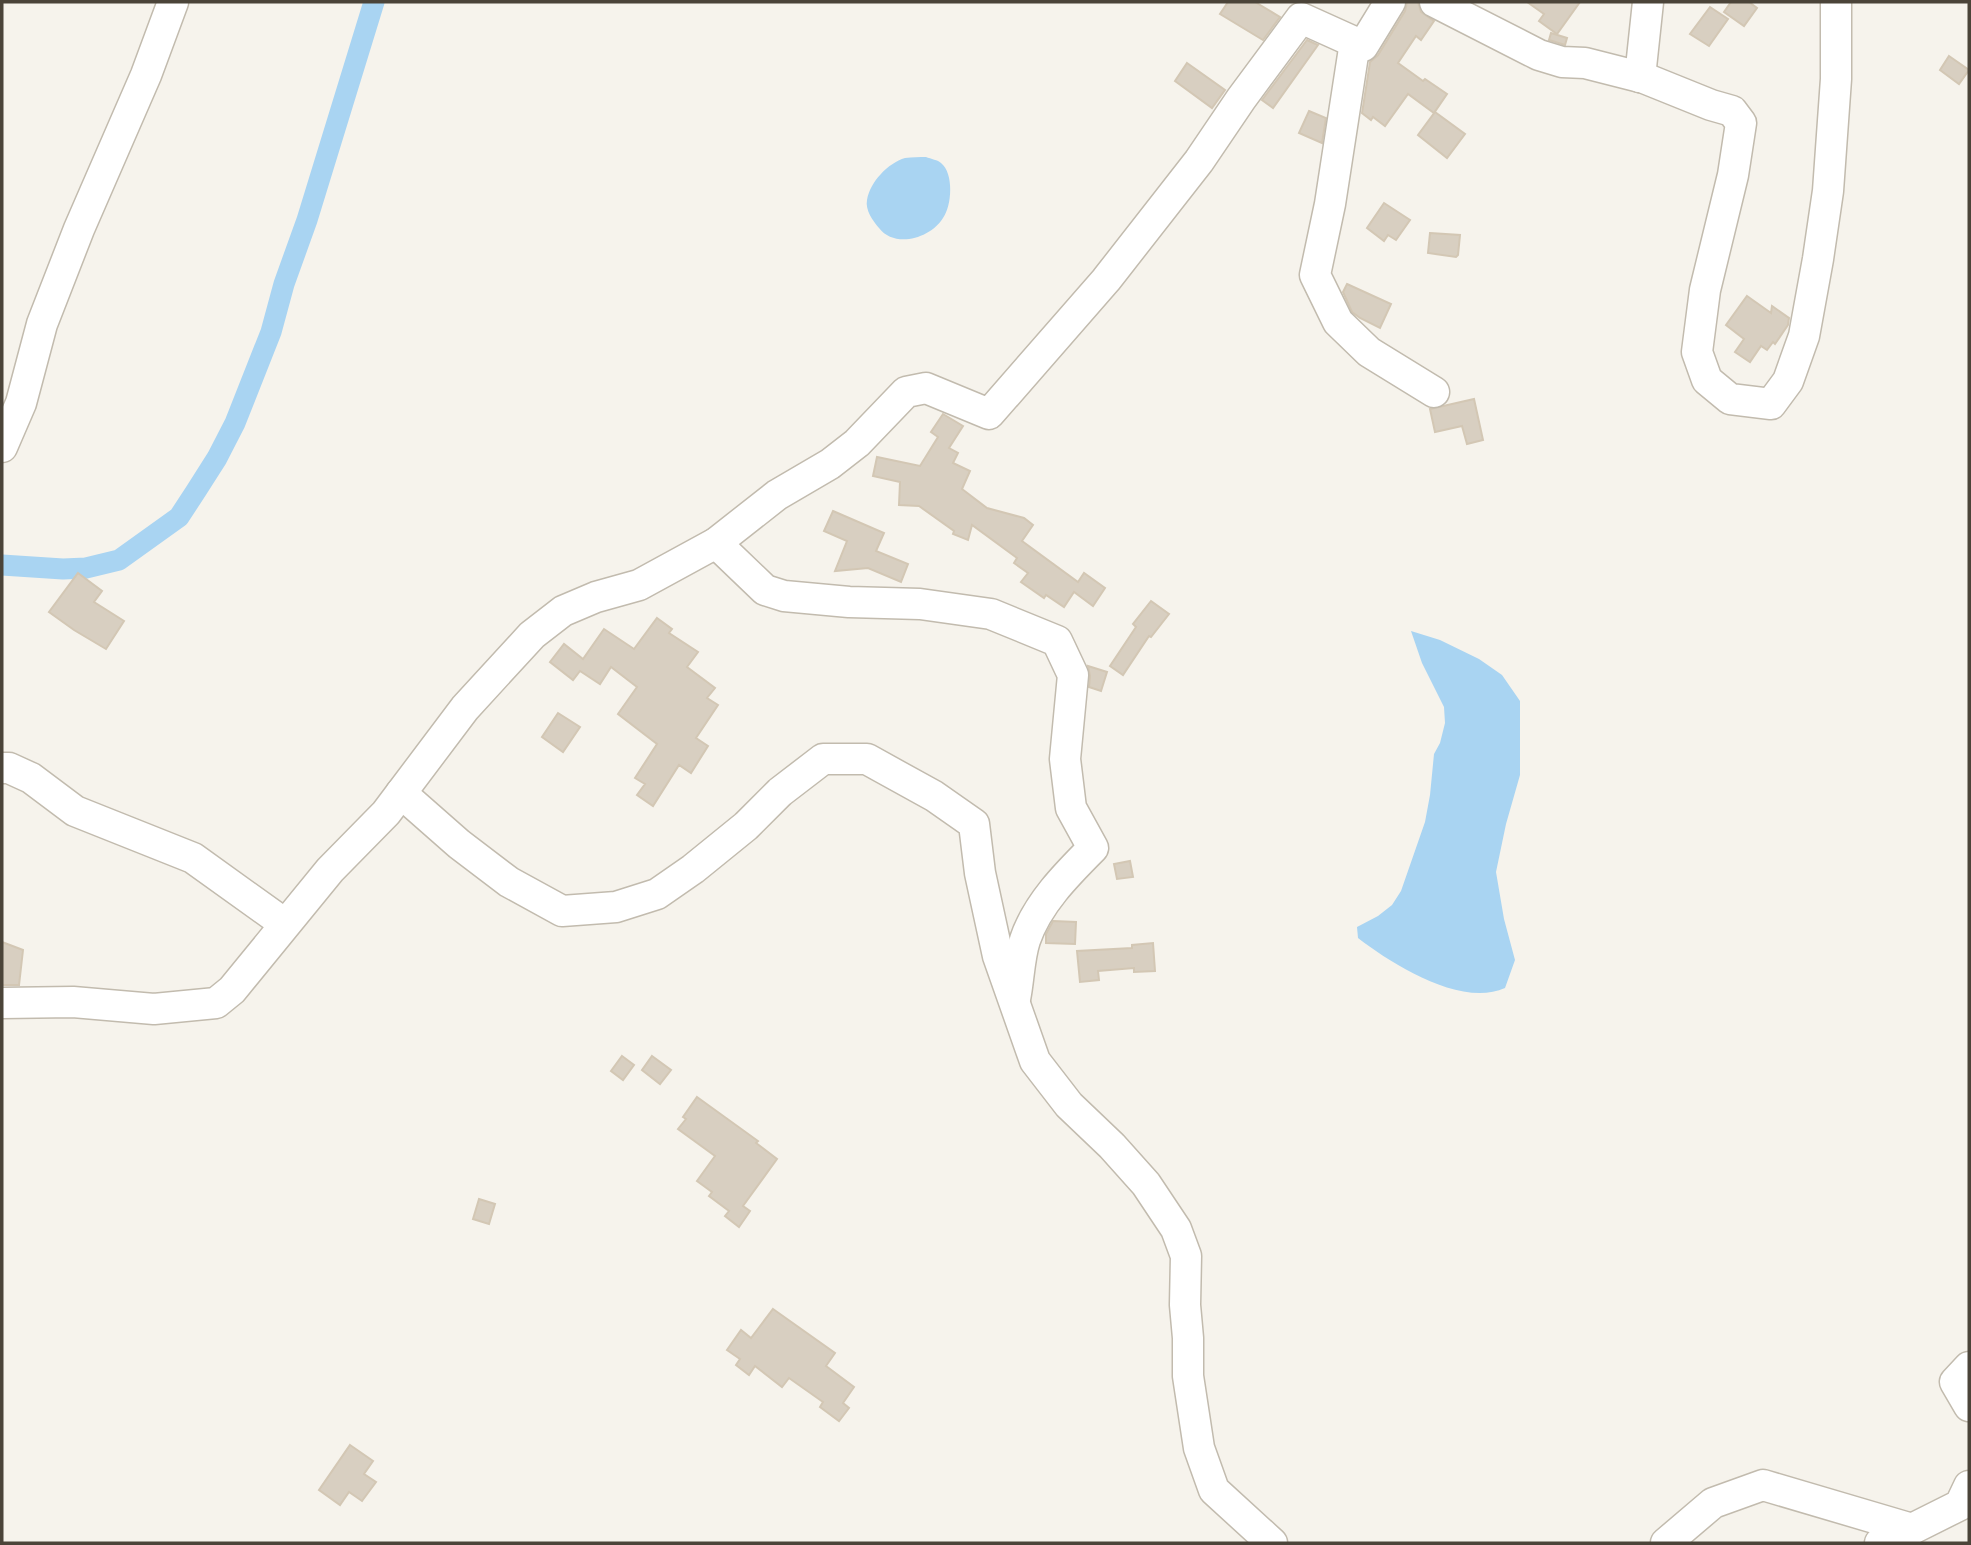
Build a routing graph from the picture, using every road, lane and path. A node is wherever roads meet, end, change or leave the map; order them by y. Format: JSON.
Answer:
{"nodes":[{"id":1,"x":173,"y":2,"type":"edge"},
{"id":2,"x":1390,"y":2,"type":"edge"},
{"id":3,"x":1436,"y":2,"type":"edge"},
{"id":4,"x":1648,"y":2,"type":"edge"},
{"id":5,"x":1836,"y":2,"type":"edge"},
{"id":6,"x":1355,"y":42,"type":"junction"},
{"id":7,"x":1640,"y":77,"type":"junction"},
{"id":8,"x":1434,"y":392,"type":"dead end"},
{"id":9,"x":2,"y":447,"type":"edge"},
{"id":10,"x":716,"y":543,"type":"junction"},
{"id":11,"x":2,"y":768,"type":"edge"},
{"id":12,"x":401,"y":793,"type":"junction"},
{"id":13,"x":285,"y":924,"type":"junction"},
{"id":14,"x":1014,"y":1002,"type":"junction"},
{"id":15,"x":2,"y":1003,"type":"edge"},
{"id":16,"x":1969,"y":1367,"type":"edge"},
{"id":17,"x":1969,"y":1406,"type":"edge"},
{"id":18,"x":1969,"y":1486,"type":"edge"},
{"id":19,"x":1912,"y":1529,"type":"junction"},
{"id":20,"x":1272,"y":1543,"type":"edge"},
{"id":21,"x":1666,"y":1543,"type":"edge"},
{"id":22,"x":1880,"y":1543,"type":"edge"}],
"edges":[{"from":1,"to":9,"type":"street"},
{"from":2,"to":6,"type":"street"},
{"from":3,"to":7,"type":"street"},
{"from":4,"to":7,"type":"street"},
{"from":5,"to":7,"type":"street"},
{"from":6,"to":8,"type":"street"},
{"from":6,"to":10,"type":"street"},
{"from":10,"to":12,"type":"street"},
{"from":10,"to":14,"type":"street"},
{"from":11,"to":13,"type":"street"},
{"from":12,"to":13,"type":"street"},
{"from":12,"to":14,"type":"street"},
{"from":13,"to":15,"type":"street"},
{"from":14,"to":20,"type":"street"},
{"from":16,"to":17,"type":"street"},
{"from":18,"to":19,"type":"street"},
{"from":19,"to":21,"type":"street"},
{"from":19,"to":22,"type":"street"}]}
